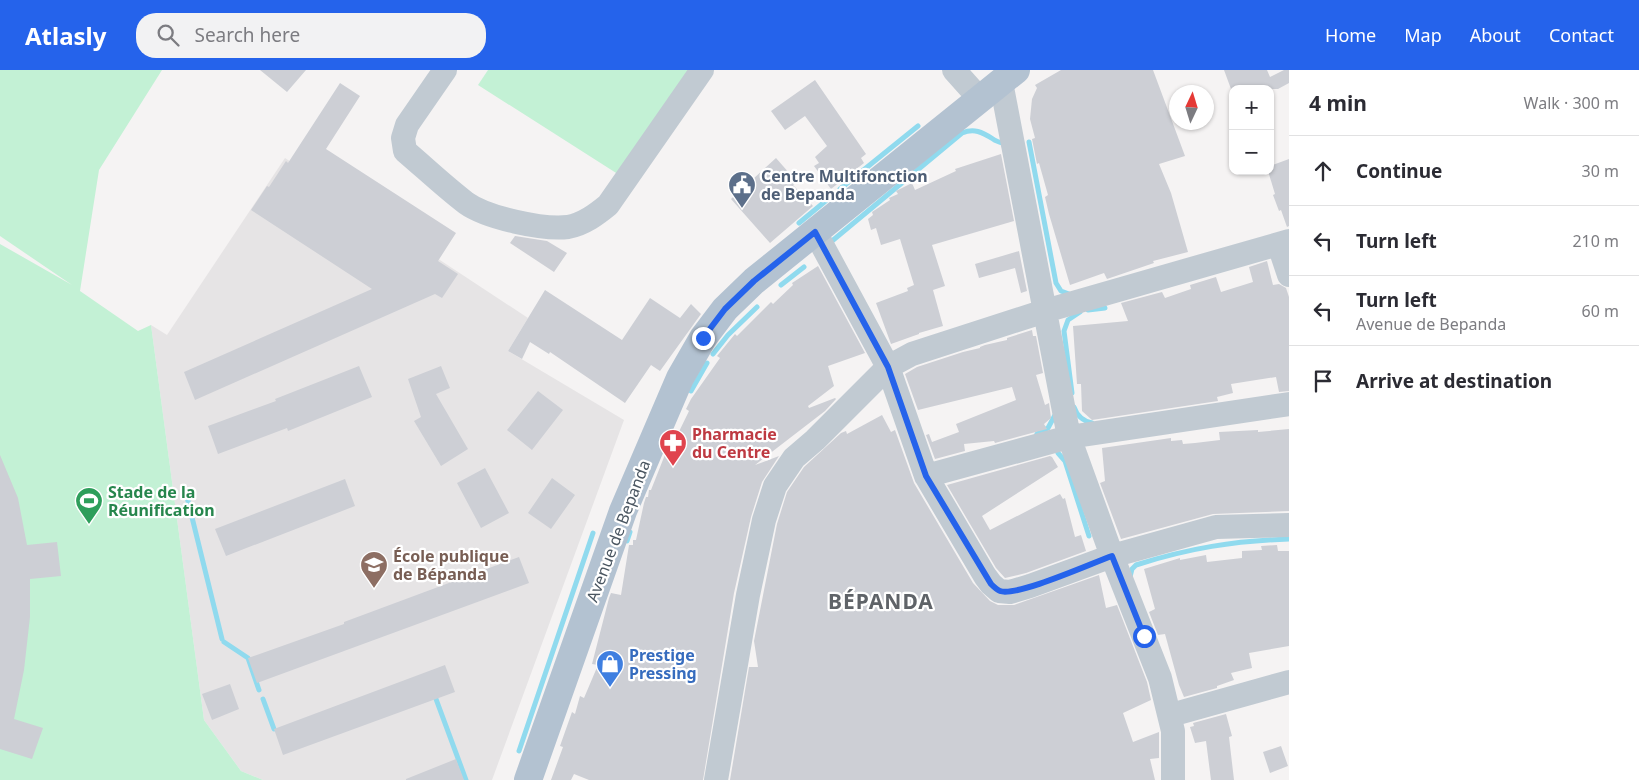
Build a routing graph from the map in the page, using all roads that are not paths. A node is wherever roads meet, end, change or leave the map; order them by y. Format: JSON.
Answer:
{"nodes":[{"id":1,"x":445,"y":70,"type":"edge"},
{"id":2,"x":702,"y":70,"type":"edge"},
{"id":3,"x":954,"y":70,"type":"edge"},
{"id":4,"x":1008,"y":76,"type":"edge"},
{"id":5,"x":979,"y":98,"type":"junction"},
{"id":6,"x":815,"y":232,"type":"junction"},
{"id":7,"x":1284,"y":243,"type":"edge"},
{"id":8,"x":1289,"y":275,"type":"edge"},
{"id":9,"x":1045,"y":311,"type":"junction"},
{"id":10,"x":888,"y":367,"type":"junction"},
{"id":11,"x":1289,"y":404,"type":"edge"},
{"id":12,"x":1069,"y":437,"type":"junction"},
{"id":13,"x":926,"y":476,"type":"junction"},
{"id":14,"x":1289,"y":526,"type":"edge"},
{"id":15,"x":1112,"y":556,"type":"junction"},
{"id":16,"x":1289,"y":682,"type":"edge"},
{"id":17,"x":1289,"y":697,"type":"edge"},
{"id":18,"x":1172,"y":723,"type":"junction"},
{"id":19,"x":528,"y":780,"type":"edge"},
{"id":20,"x":716,"y":780,"type":"edge"},
{"id":21,"x":1173,"y":780,"type":"edge"}],
"edges":[{"from":1,"to":2,"type":"street"},
{"from":3,"to":5,"type":"street"},
{"from":4,"to":5,"type":"main road","name":"Avenue de Bepanda"},
{"from":4,"to":9,"type":"street"},
{"from":5,"to":6,"type":"main road","name":"Avenue de Bepanda"},
{"from":6,"to":10,"type":"street"},
{"from":6,"to":19,"type":"main road","name":"Avenue de Bepanda"},
{"from":7,"to":8,"type":"street"},
{"from":7,"to":9,"type":"street"},
{"from":9,"to":10,"type":"street"},
{"from":9,"to":12,"type":"street"},
{"from":10,"to":13,"type":"street"},
{"from":10,"to":20,"type":"street"},
{"from":11,"to":12,"type":"street"},
{"from":12,"to":13,"type":"street"},
{"from":12,"to":15,"type":"street"},
{"from":13,"to":15,"type":"street"},
{"from":14,"to":15,"type":"street"},
{"from":15,"to":18,"type":"street"},
{"from":16,"to":18,"type":"street"},
{"from":17,"to":18,"type":"street"},
{"from":18,"to":21,"type":"street"}]}
